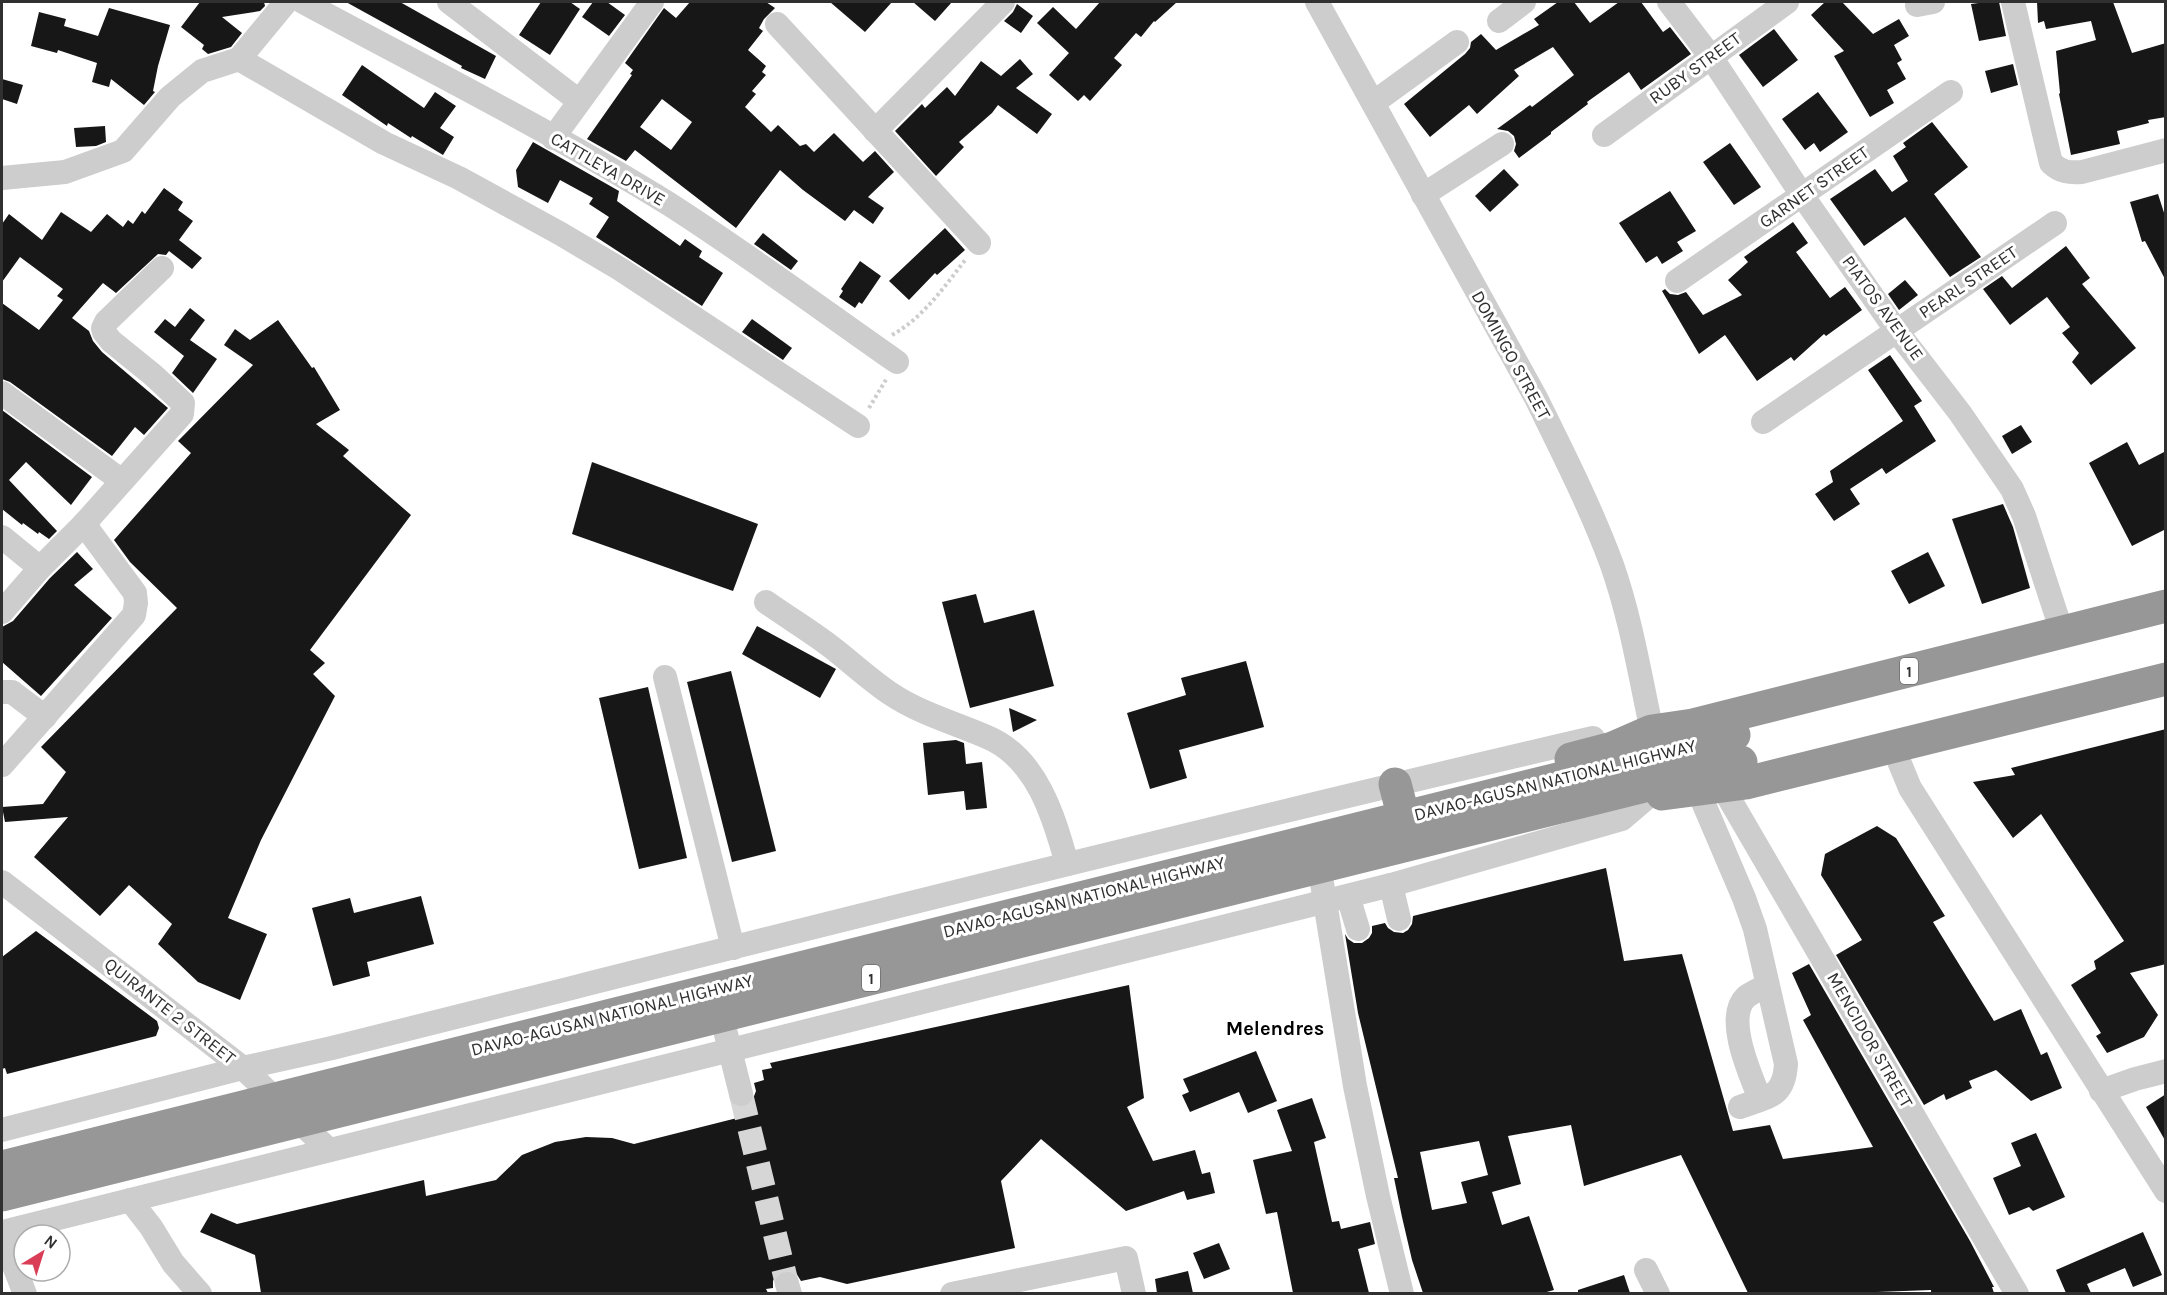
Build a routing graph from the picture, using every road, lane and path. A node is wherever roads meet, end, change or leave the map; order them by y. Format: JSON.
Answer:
{"nodes":[{"id":1,"x":286,"y":2,"type":"edge"},
{"id":2,"x":303,"y":2,"type":"edge"},
{"id":3,"x":449,"y":2,"type":"edge"},
{"id":4,"x":652,"y":2,"type":"edge"},
{"id":5,"x":1003,"y":2,"type":"edge"},
{"id":6,"x":1317,"y":2,"type":"edge"},
{"id":7,"x":1524,"y":2,"type":"edge"},
{"id":8,"x":1669,"y":2,"type":"edge"},
{"id":9,"x":1787,"y":2,"type":"edge"},
{"id":10,"x":2013,"y":2,"type":"edge"},
{"id":11,"x":1499,"y":21,"type":"dead end"},
{"id":12,"x":777,"y":24,"type":"dead end"},
{"id":13,"x":1457,"y":42,"type":"dead end"},
{"id":14,"x":1711,"y":57,"type":"junction"},
{"id":15,"x":239,"y":59,"type":"junction"},
{"id":16,"x":1951,"y":92,"type":"dead end"},
{"id":17,"x":579,"y":101,"type":"junction"},
{"id":18,"x":1373,"y":104,"type":"junction"},
{"id":19,"x":874,"y":131,"type":"junction"},
{"id":20,"x":1604,"y":135,"type":"dead end"},
{"id":21,"x":553,"y":138,"type":"junction"},
{"id":22,"x":1502,"y":144,"type":"dead end"},
{"id":23,"x":2166,"y":150,"type":"edge"},
{"id":24,"x":2,"y":178,"type":"edge"},
{"id":25,"x":1423,"y":195,"type":"junction"},
{"id":26,"x":1802,"y":195,"type":"junction"},
{"id":27,"x":2055,"y":223,"type":"dead end"},
{"id":28,"x":979,"y":243,"type":"joint"},
{"id":29,"x":162,"y":268,"type":"dead end"},
{"id":30,"x":1677,"y":281,"type":"dead end"},
{"id":31,"x":1896,"y":330,"type":"junction"},
{"id":32,"x":873,"y":346,"type":"junction"},
{"id":33,"x":897,"y":362,"type":"joint"},
{"id":34,"x":2,"y":393,"type":"edge"},
{"id":35,"x":1763,"y":422,"type":"dead end"},
{"id":36,"x":858,"y":426,"type":"joint"},
{"id":37,"x":122,"y":481,"type":"junction"},
{"id":38,"x":84,"y":524,"type":"junction"},
{"id":39,"x":2,"y":537,"type":"edge"},
{"id":40,"x":40,"y":568,"type":"junction"},
{"id":41,"x":2166,"y":591,"type":"edge"},
{"id":42,"x":766,"y":602,"type":"dead end"},
{"id":43,"x":2166,"y":606,"type":"edge"},
{"id":44,"x":2,"y":612,"type":"edge"},
{"id":45,"x":2060,"y":625,"type":"junction"},
{"id":46,"x":2166,"y":628,"type":"edge"},
{"id":47,"x":2166,"y":656,"type":"edge"},
{"id":48,"x":665,"y":677,"type":"dead end"},
{"id":49,"x":2166,"y":679,"type":"edge"},
{"id":50,"x":2,"y":692,"type":"edge"},
{"id":51,"x":2166,"y":693,"type":"edge"},
{"id":52,"x":2081,"y":707,"type":"junction"},
{"id":53,"x":45,"y":717,"type":"junction"},
{"id":54,"x":1652,"y":731,"type":"junction"},
{"id":55,"x":1898,"y":759,"type":"junction"},
{"id":56,"x":2,"y":765,"type":"edge"},
{"id":57,"x":1722,"y":774,"type":"junction"},
{"id":58,"x":1398,"y":794,"type":"junction"},
{"id":59,"x":1650,"y":795,"type":"junction"},
{"id":60,"x":1067,"y":864,"type":"junction"},
{"id":61,"x":2,"y":882,"type":"edge"},
{"id":62,"x":1391,"y":885,"type":"junction"},
{"id":63,"x":1332,"y":892,"type":"junction"},
{"id":64,"x":1011,"y":904,"type":"junction"},
{"id":65,"x":1400,"y":919,"type":"dead end"},
{"id":66,"x":1358,"y":929,"type":"dead end"},
{"id":67,"x":733,"y":948,"type":"junction"},
{"id":68,"x":1023,"y":951,"type":"junction"},
{"id":69,"x":966,"y":965,"type":"junction"},
{"id":70,"x":1767,"y":985,"type":"junction"},
{"id":71,"x":727,"y":1038,"type":"junction"},
{"id":72,"x":243,"y":1068,"type":"junction"},
{"id":73,"x":2166,"y":1071,"type":"edge"},
{"id":74,"x":2101,"y":1091,"type":"junction"},
{"id":75,"x":741,"y":1094,"type":"tunnel mouth"},
{"id":76,"x":2,"y":1130,"type":"edge"},
{"id":77,"x":329,"y":1150,"type":"junction"},
{"id":78,"x":2,"y":1167,"type":"edge"},
{"id":79,"x":2166,"y":1191,"type":"edge"},
{"id":80,"x":2,"y":1195,"type":"edge"},
{"id":81,"x":130,"y":1200,"type":"junction"},
{"id":82,"x":2,"y":1233,"type":"edge"},
{"id":83,"x":1646,"y":1270,"type":"dead end"},
{"id":84,"x":25,"y":1293,"type":"edge"},
{"id":85,"x":200,"y":1293,"type":"edge"},
{"id":86,"x":952,"y":1293,"type":"edge"},
{"id":87,"x":1134,"y":1293,"type":"edge"},
{"id":88,"x":1402,"y":1293,"type":"edge"},
{"id":89,"x":1658,"y":1293,"type":"edge"},
{"id":90,"x":2017,"y":1293,"type":"edge"}],
"edges":[{"from":1,"to":15,"type":"street"},
{"from":2,"to":21,"type":"street","name":"CATTLEYA DRIVE"},
{"from":3,"to":17,"type":"street"},
{"from":4,"to":17,"type":"street"},
{"from":5,"to":19,"type":"street"},
{"from":6,"to":18,"type":"street","name":"DOMINGO STREET"},
{"from":7,"to":11,"type":"street"},
{"from":8,"to":14,"type":"street","name":"PIATOS AVENUE"},
{"from":9,"to":14,"type":"street","name":"RUBY STREET"},
{"from":10,"to":23,"type":"street"},
{"from":12,"to":19,"type":"street"},
{"from":13,"to":18,"type":"street"},
{"from":14,"to":20,"type":"street","name":"RUBY STREET"},
{"from":14,"to":26,"type":"street","name":"PIATOS AVENUE"},
{"from":15,"to":24,"type":"street"},
{"from":15,"to":36,"type":"street"},
{"from":16,"to":26,"type":"street","name":"GARNET STREET"},
{"from":17,"to":21,"type":"street"},
{"from":18,"to":25,"type":"street","name":"DOMINGO STREET"},
{"from":19,"to":28,"type":"street"},
{"from":21,"to":32,"type":"street","name":"CATTLEYA DRIVE"},
{"from":22,"to":25,"type":"street"},
{"from":25,"to":54,"type":"street","name":"DOMINGO STREET"},
{"from":26,"to":30,"type":"street","name":"GARNET STREET"},
{"from":26,"to":31,"type":"street","name":"PIATOS AVENUE"},
{"from":27,"to":31,"type":"street","name":"PEARL STREET"},
{"from":28,"to":32,"type":"path"},
{"from":29,"to":37,"type":"street"},
{"from":31,"to":35,"type":"street","name":"PEARL STREET"},
{"from":31,"to":45,"type":"street","name":"PIATOS AVENUE"},
{"from":32,"to":33,"type":"street","name":"CATTLEYA DRIVE"},
{"from":33,"to":36,"type":"path"},
{"from":34,"to":37,"type":"street"},
{"from":37,"to":38,"type":"street"},
{"from":38,"to":40,"type":"street"},
{"from":38,"to":53,"type":"street"},
{"from":39,"to":40,"type":"street"},
{"from":40,"to":44,"type":"street"},
{"from":41,"to":45,"type":"street"},
{"from":42,"to":60,"type":"street"},
{"from":43,"to":45,"type":"highway","name":"DAVAO-AGUSAN NATIONAL HIGHWAY","number":"1"},
{"from":45,"to":54,"type":"highway","name":"DAVAO-AGUSAN NATIONAL HIGHWAY","number":"1"},
{"from":46,"to":57,"type":"highway","name":"DAVAO-AGUSAN NATIONAL HIGHWAY","number":"1"},
{"from":47,"to":57,"type":"highway","name":"DAVAO-AGUSAN NATIONAL HIGHWAY","number":"1"},
{"from":48,"to":67,"type":"street"},
{"from":49,"to":52,"type":"highway","name":"DAVAO-AGUSAN NATIONAL HIGHWAY","number":"1"},
{"from":50,"to":53,"type":"street"},
{"from":51,"to":52,"type":"street"},
{"from":52,"to":55,"type":"street"},
{"from":52,"to":57,"type":"highway","name":"DAVAO-AGUSAN NATIONAL HIGHWAY","number":"1"},
{"from":53,"to":56,"type":"street"},
{"from":54,"to":57,"type":"highway"},
{"from":54,"to":58,"type":"highway","name":"DAVAO-AGUSAN NATIONAL HIGHWAY","number":"1"},
{"from":54,"to":59,"type":"highway"},
{"from":55,"to":57,"type":"street"},
{"from":55,"to":74,"type":"street"},
{"from":57,"to":59,"type":"highway","name":"DAVAO-AGUSAN NATIONAL HIGHWAY","number":"1"},
{"from":57,"to":70,"type":"street"},
{"from":57,"to":78,"type":"highway","name":"DAVAO-AGUSAN NATIONAL HIGHWAY","number":"1","bridge":true},
{"from":57,"to":80,"type":"highway","name":"DAVAO-AGUSAN NATIONAL HIGHWAY","number":"1","bridge":true},
{"from":57,"to":90,"type":"street","name":"MENCIDOR STREET"},
{"from":58,"to":60,"type":"street"},
{"from":58,"to":64,"type":"highway","name":"DAVAO-AGUSAN NATIONAL HIGHWAY","number":"1"},
{"from":59,"to":62,"type":"street"},
{"from":59,"to":63,"type":"highway","name":"DAVAO-AGUSAN NATIONAL HIGHWAY","number":"1"},
{"from":60,"to":67,"type":"street"},
{"from":61,"to":72,"type":"street","name":"QUIRANTE 2 STREET"},
{"from":62,"to":63,"type":"street"},
{"from":62,"to":65,"type":"street"},
{"from":63,"to":66,"type":"street"},
{"from":63,"to":68,"type":"highway","name":"DAVAO-AGUSAN NATIONAL HIGHWAY","number":"1"},
{"from":63,"to":71,"type":"street"},
{"from":63,"to":88,"type":"street"},
{"from":64,"to":68,"type":"highway"},
{"from":64,"to":69,"type":"highway","name":"DAVAO-AGUSAN NATIONAL HIGHWAY","number":"1"},
{"from":67,"to":72,"type":"street"},
{"from":68,"to":69,"type":"highway","name":"DAVAO-AGUSAN NATIONAL HIGHWAY","number":"1"},
{"from":69,"to":71,"type":"highway","name":"DAVAO-AGUSAN NATIONAL HIGHWAY","number":"1"},
{"from":70,"to":70,"type":"street"},
{"from":71,"to":75,"type":"street"},
{"from":71,"to":77,"type":"street"},
{"from":72,"to":76,"type":"street"},
{"from":72,"to":77,"type":"street","name":"QUIRANTE 2 STREET"},
{"from":73,"to":74,"type":"street"},
{"from":74,"to":79,"type":"street"},
{"from":77,"to":81,"type":"street"},
{"from":81,"to":82,"type":"street"},
{"from":81,"to":85,"type":"street"},
{"from":82,"to":84,"type":"street"},
{"from":83,"to":89,"type":"street"},
{"from":86,"to":87,"type":"street"}]}
